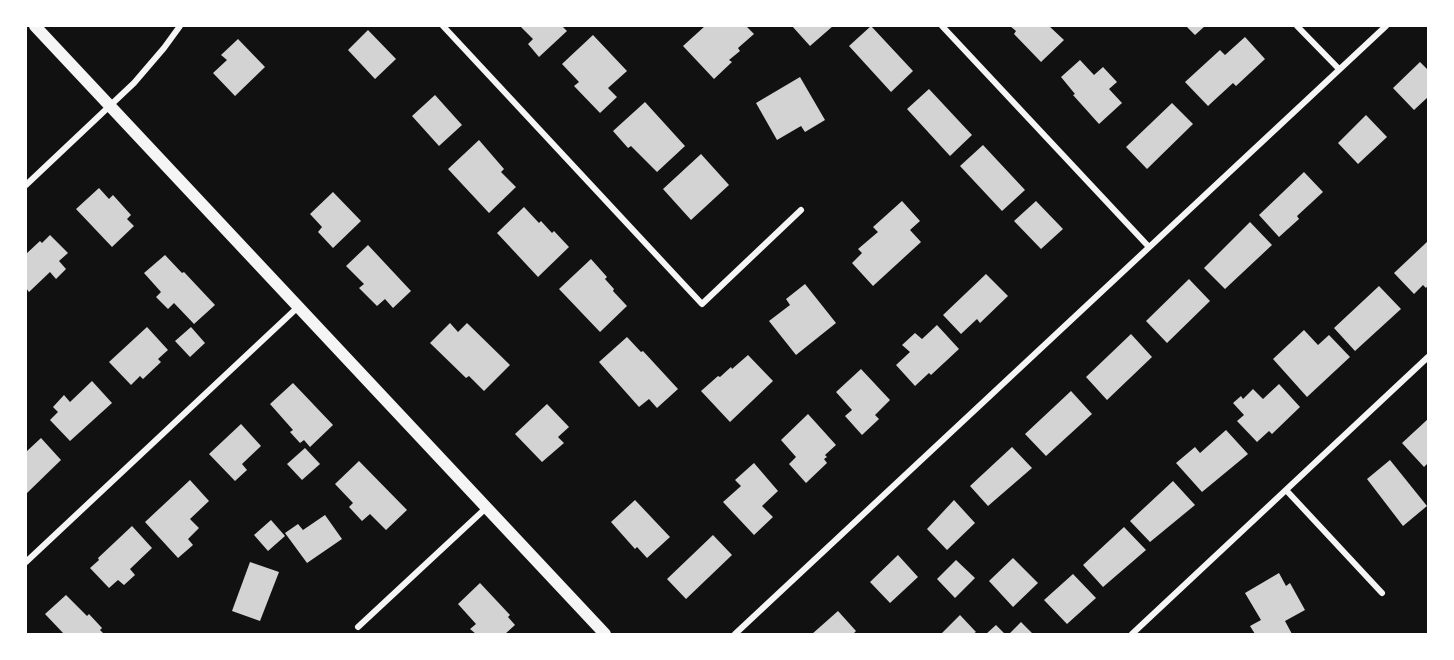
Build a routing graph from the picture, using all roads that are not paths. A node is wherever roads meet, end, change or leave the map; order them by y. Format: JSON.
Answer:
{"nodes":[{"id":1,"x":35,"y":26,"type":"edge"},
{"id":2,"x":180,"y":26,"type":"edge"},
{"id":3,"x":443,"y":26,"type":"edge"},
{"id":4,"x":942,"y":26,"type":"edge"},
{"id":5,"x":1298,"y":26,"type":"edge"},
{"id":6,"x":1386,"y":26,"type":"edge"},
{"id":7,"x":1339,"y":69,"type":"junction"},
{"id":8,"x":111,"y":106,"type":"junction"},
{"id":9,"x":26,"y":185,"type":"edge"},
{"id":10,"x":801,"y":210,"type":"dead end"},
{"id":11,"x":1149,"y":247,"type":"junction"},
{"id":12,"x":299,"y":307,"type":"junction"},
{"id":13,"x":1428,"y":357,"type":"edge"},
{"id":14,"x":1286,"y":490,"type":"junction"},
{"id":15,"x":486,"y":508,"type":"junction"},
{"id":16,"x":26,"y":562,"type":"edge"},
{"id":17,"x":1382,"y":592,"type":"dead end"},
{"id":18,"x":358,"y":627,"type":"dead end"},
{"id":19,"x":605,"y":634,"type":"edge"},
{"id":20,"x":735,"y":634,"type":"edge"},
{"id":21,"x":1132,"y":634,"type":"edge"}],
"edges":[{"from":1,"to":8,"type":"main road"},
{"from":2,"to":8,"type":"street"},
{"from":3,"to":10,"type":"street"},
{"from":4,"to":11,"type":"street"},
{"from":5,"to":7,"type":"street"},
{"from":6,"to":7,"type":"street"},
{"from":7,"to":11,"type":"street"},
{"from":8,"to":9,"type":"street"},
{"from":8,"to":12,"type":"main road"},
{"from":11,"to":20,"type":"street"},
{"from":12,"to":15,"type":"main road"},
{"from":12,"to":16,"type":"street"},
{"from":13,"to":14,"type":"street"},
{"from":14,"to":17,"type":"street"},
{"from":14,"to":21,"type":"street"},
{"from":15,"to":18,"type":"street"},
{"from":15,"to":19,"type":"main road"}]}
